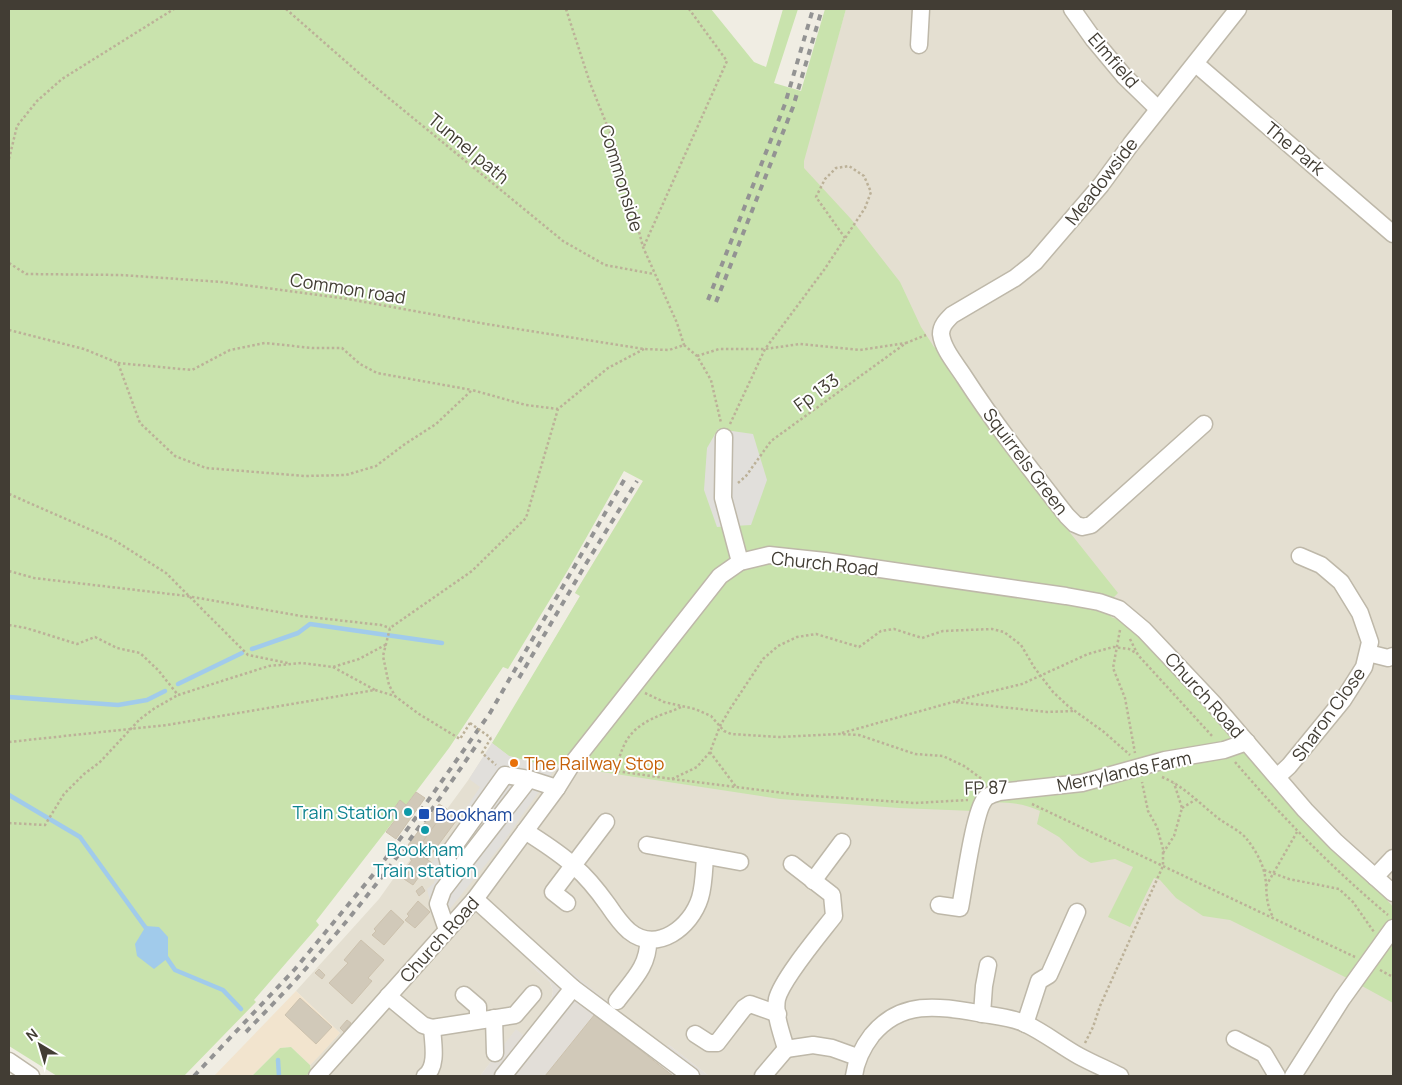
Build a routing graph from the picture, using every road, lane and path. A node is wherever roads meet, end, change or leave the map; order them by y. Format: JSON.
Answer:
{"nodes":[{"id":1,"x":174,"y":9,"type":"edge"},
{"id":2,"x":286,"y":9,"type":"edge"},
{"id":3,"x":566,"y":9,"type":"edge"},
{"id":4,"x":689,"y":9,"type":"edge"},
{"id":5,"x":921,"y":9,"type":"edge"},
{"id":6,"x":1072,"y":9,"type":"edge"},
{"id":7,"x":1238,"y":9,"type":"edge"},
{"id":8,"x":920,"y":45,"type":"dead end"},
{"id":9,"x":1196,"y":64,"type":"junction"},
{"id":10,"x":1158,"y":109,"type":"junction"},
{"id":11,"x":9,"y":159,"type":"edge"},
{"id":12,"x":1393,"y":234,"type":"edge"},
{"id":13,"x":845,"y":238,"type":"junction"},
{"id":14,"x":643,"y":247,"type":"junction"},
{"id":15,"x":9,"y":263,"type":"edge"},
{"id":16,"x":654,"y":274,"type":"junction"},
{"id":17,"x":942,"y":328,"type":"junction"},
{"id":18,"x":9,"y":330,"type":"edge"},
{"id":19,"x":906,"y":343,"type":"junction"},
{"id":20,"x":684,"y":345,"type":"junction"},
{"id":21,"x":644,"y":349,"type":"junction"},
{"id":22,"x":765,"y":349,"type":"junction"},
{"id":23,"x":697,"y":356,"type":"junction"},
{"id":24,"x":118,"y":363,"type":"junction"},
{"id":25,"x":472,"y":390,"type":"junction"},
{"id":26,"x":558,"y":409,"type":"junction"},
{"id":27,"x":1204,"y":424,"type":"dead end"},
{"id":28,"x":724,"y":437,"type":"junction"},
{"id":29,"x":9,"y":494,"type":"edge"},
{"id":30,"x":723,"y":498,"type":"junction"},
{"id":31,"x":1300,"y":556,"type":"dead end"},
{"id":32,"x":740,"y":562,"type":"junction"},
{"id":33,"x":9,"y":571,"type":"edge"},
{"id":34,"x":190,"y":596,"type":"junction"},
{"id":35,"x":1118,"y":609,"type":"junction"},
{"id":36,"x":9,"y":625,"type":"edge"},
{"id":37,"x":390,"y":628,"type":"junction"},
{"id":38,"x":1126,"y":632,"type":"dead end"},
{"id":39,"x":387,"y":644,"type":"junction"},
{"id":40,"x":1116,"y":647,"type":"junction"},
{"id":41,"x":1368,"y":653,"type":"junction"},
{"id":42,"x":1138,"y":655,"type":"junction"},
{"id":43,"x":1393,"y":656,"type":"edge"},
{"id":44,"x":292,"y":664,"type":"junction"},
{"id":45,"x":333,"y":667,"type":"junction"},
{"id":46,"x":1040,"y":675,"type":"junction"},
{"id":47,"x":636,"y":683,"type":"junction"},
{"id":48,"x":375,"y":690,"type":"junction"},
{"id":49,"x":178,"y":695,"type":"junction"},
{"id":50,"x":395,"y":696,"type":"junction"},
{"id":51,"x":954,"y":702,"type":"junction"},
{"id":52,"x":682,"y":706,"type":"junction"},
{"id":53,"x":1074,"y":710,"type":"junction"},
{"id":54,"x":720,"y":726,"type":"junction"},
{"id":55,"x":131,"y":729,"type":"junction"},
{"id":56,"x":838,"y":734,"type":"junction"},
{"id":57,"x":9,"y":742,"type":"edge"},
{"id":58,"x":1247,"y":742,"type":"junction"},
{"id":59,"x":1224,"y":750,"type":"junction"},
{"id":60,"x":710,"y":752,"type":"junction"},
{"id":61,"x":572,"y":764,"type":"junction"},
{"id":62,"x":1139,"y":765,"type":"junction"},
{"id":63,"x":616,"y":771,"type":"junction"},
{"id":64,"x":505,"y":775,"type":"junction"},
{"id":65,"x":1276,"y":777,"type":"junction"},
{"id":66,"x":529,"y":779,"type":"junction"},
{"id":67,"x":672,"y":779,"type":"junction"},
{"id":68,"x":1174,"y":782,"type":"junction"},
{"id":69,"x":736,"y":787,"type":"junction"},
{"id":70,"x":556,"y":788,"type":"junction"},
{"id":71,"x":984,"y":799,"type":"junction"},
{"id":72,"x":1198,"y":800,"type":"junction"},
{"id":73,"x":1029,"y":803,"type":"dead end"},
{"id":74,"x":1182,"y":808,"type":"junction"},
{"id":75,"x":9,"y":822,"type":"edge"},
{"id":76,"x":606,"y":822,"type":"dead end"},
{"id":77,"x":525,"y":830,"type":"junction"},
{"id":78,"x":1297,"y":831,"type":"junction"},
{"id":79,"x":842,"y":842,"type":"dead end"},
{"id":80,"x":647,"y":845,"type":"dead end"},
{"id":81,"x":1163,"y":853,"type":"junction"},
{"id":82,"x":705,"y":856,"type":"junction"},
{"id":83,"x":1393,"y":858,"type":"edge"},
{"id":84,"x":740,"y":862,"type":"dead end"},
{"id":85,"x":792,"y":864,"type":"dead end"},
{"id":86,"x":574,"y":866,"type":"junction"},
{"id":87,"x":1163,"y":866,"type":"junction"},
{"id":88,"x":1264,"y":870,"type":"junction"},
{"id":89,"x":1273,"y":873,"type":"junction"},
{"id":90,"x":452,"y":877,"type":"junction"},
{"id":91,"x":1375,"y":877,"type":"junction"},
{"id":92,"x":814,"y":881,"type":"junction"},
{"id":93,"x":1266,"y":887,"type":"junction"},
{"id":94,"x":1393,"y":893,"type":"edge"},
{"id":95,"x":476,"y":899,"type":"junction"},
{"id":96,"x":567,"y":903,"type":"dead end"},
{"id":97,"x":939,"y":905,"type":"dead end"},
{"id":98,"x":1077,"y":912,"type":"dead end"},
{"id":99,"x":1273,"y":918,"type":"junction"},
{"id":100,"x":1393,"y":919,"type":"edge"},
{"id":101,"x":1393,"y":928,"type":"edge"},
{"id":102,"x":447,"y":930,"type":"junction"},
{"id":103,"x":648,"y":941,"type":"junction"},
{"id":104,"x":1384,"y":941,"type":"junction"},
{"id":105,"x":988,"y":964,"type":"dead end"},
{"id":106,"x":1369,"y":964,"type":"junction"},
{"id":107,"x":1393,"y":977,"type":"edge"},
{"id":108,"x":573,"y":988,"type":"junction"},
{"id":109,"x":534,"y":994,"type":"dead end"},
{"id":110,"x":464,"y":995,"type":"dead end"},
{"id":111,"x":388,"y":996,"type":"junction"},
{"id":112,"x":616,"y":1001,"type":"dead end"},
{"id":113,"x":778,"y":1014,"type":"junction"},
{"id":114,"x":982,"y":1014,"type":"junction"},
{"id":115,"x":494,"y":1018,"type":"junction"},
{"id":116,"x":478,"y":1020,"type":"junction"},
{"id":117,"x":1026,"y":1024,"type":"junction"},
{"id":118,"x":432,"y":1028,"type":"junction"},
{"id":119,"x":695,"y":1034,"type":"dead end"},
{"id":120,"x":1235,"y":1039,"type":"dead end"},
{"id":121,"x":786,"y":1049,"type":"junction"},
{"id":122,"x":495,"y":1053,"type":"dead end"},
{"id":123,"x":1079,"y":1056,"type":"junction"},
{"id":124,"x":857,"y":1058,"type":"junction"},
{"id":125,"x":9,"y":1061,"type":"edge"},
{"id":126,"x":320,"y":1075,"type":"edge"},
{"id":127,"x":31,"y":1076,"type":"edge"},
{"id":128,"x":425,"y":1076,"type":"edge"},
{"id":129,"x":503,"y":1076,"type":"edge"},
{"id":130,"x":691,"y":1076,"type":"edge"},
{"id":131,"x":763,"y":1076,"type":"edge"},
{"id":132,"x":854,"y":1076,"type":"edge"},
{"id":133,"x":1120,"y":1076,"type":"edge"},
{"id":134,"x":1277,"y":1076,"type":"edge"},
{"id":135,"x":1293,"y":1076,"type":"edge"}],
"edges":[{"from":1,"to":11,"type":"path"},
{"from":2,"to":16,"type":"path","name":"Tunnel path"},
{"from":3,"to":14,"type":"path","name":"Commonside"},
{"from":4,"to":14,"type":"path"},
{"from":5,"to":8,"type":"street"},
{"from":6,"to":10,"type":"street","name":"Elmfield"},
{"from":7,"to":9,"type":"street","name":"Meadowside"},
{"from":9,"to":10,"type":"street","name":"Meadowside"},
{"from":9,"to":12,"type":"street","name":"The Park"},
{"from":10,"to":17,"type":"street","name":"Meadowside"},
{"from":13,"to":13,"type":"path"},
{"from":13,"to":22,"type":"path"},
{"from":14,"to":16,"type":"path","name":"Commonside"},
{"from":15,"to":21,"type":"path","name":"Common road"},
{"from":16,"to":20,"type":"path","name":"Commonside"},
{"from":17,"to":19,"type":"path","name":"Fp 133"},
{"from":17,"to":27,"type":"street","name":"Squirrels Green"},
{"from":18,"to":24,"type":"path"},
{"from":19,"to":22,"type":"path"},
{"from":19,"to":30,"type":"path","name":"Fp 133"},
{"from":20,"to":21,"type":"path","name":"Common road"},
{"from":20,"to":23,"type":"path"},
{"from":21,"to":26,"type":"path"},
{"from":22,"to":23,"type":"path"},
{"from":22,"to":28,"type":"path"},
{"from":23,"to":28,"type":"path"},
{"from":24,"to":25,"type":"path"},
{"from":24,"to":25,"type":"path"},
{"from":25,"to":26,"type":"path"},
{"from":26,"to":37,"type":"path"},
{"from":28,"to":30,"type":"street"},
{"from":29,"to":34,"type":"path"},
{"from":30,"to":32,"type":"street"},
{"from":31,"to":41,"type":"street","name":"Sharon Close"},
{"from":32,"to":35,"type":"street","name":"Church Road"},
{"from":32,"to":47,"type":"street","name":"Church Road"},
{"from":33,"to":34,"type":"path"},
{"from":34,"to":37,"type":"path"},
{"from":34,"to":44,"type":"path"},
{"from":35,"to":40,"type":"path"},
{"from":35,"to":58,"type":"street","name":"Church Road"},
{"from":36,"to":49,"type":"path"},
{"from":37,"to":39,"type":"path"},
{"from":38,"to":42,"type":"path"},
{"from":39,"to":45,"type":"path"},
{"from":39,"to":50,"type":"path"},
{"from":40,"to":42,"type":"path"},
{"from":40,"to":46,"type":"path"},
{"from":40,"to":62,"type":"path"},
{"from":41,"to":43,"type":"street"},
{"from":41,"to":65,"type":"street","name":"Sharon Close"},
{"from":42,"to":59,"type":"path"},
{"from":44,"to":45,"type":"path"},
{"from":44,"to":49,"type":"path"},
{"from":45,"to":48,"type":"path"},
{"from":46,"to":51,"type":"path"},
{"from":46,"to":53,"type":"path"},
{"from":46,"to":54,"type":"path"},
{"from":47,"to":52,"type":"path"},
{"from":47,"to":61,"type":"street","name":"Church Road"},
{"from":48,"to":50,"type":"path"},
{"from":48,"to":55,"type":"path"},
{"from":49,"to":55,"type":"path"},
{"from":50,"to":64,"type":"path","bridge":true},
{"from":51,"to":53,"type":"path"},
{"from":51,"to":56,"type":"path"},
{"from":52,"to":54,"type":"path"},
{"from":52,"to":63,"type":"path"},
{"from":53,"to":62,"type":"path"},
{"from":54,"to":56,"type":"path"},
{"from":54,"to":60,"type":"path"},
{"from":55,"to":57,"type":"path"},
{"from":55,"to":75,"type":"path"},
{"from":56,"to":71,"type":"path"},
{"from":58,"to":59,"type":"street","name":"Merrylands Farm"},
{"from":58,"to":65,"type":"street","name":"Church Road"},
{"from":59,"to":62,"type":"street","name":"Merrylands Farm"},
{"from":59,"to":78,"type":"path"},
{"from":60,"to":67,"type":"path"},
{"from":60,"to":69,"type":"path"},
{"from":61,"to":63,"type":"path","name":"FP 87"},
{"from":61,"to":70,"type":"street","name":"Church Road"},
{"from":62,"to":68,"type":"path"},
{"from":62,"to":71,"type":"street","name":"Merrylands Farm"},
{"from":62,"to":81,"type":"path"},
{"from":63,"to":67,"type":"path","name":"FP 87"},
{"from":64,"to":66,"type":"street"},
{"from":64,"to":90,"type":"street"},
{"from":65,"to":91,"type":"street","name":"Church Road"},
{"from":66,"to":70,"type":"street"},
{"from":66,"to":90,"type":"street"},
{"from":67,"to":69,"type":"path","name":"FP 87"},
{"from":68,"to":72,"type":"path"},
{"from":68,"to":74,"type":"path"},
{"from":69,"to":71,"type":"path","name":"FP 87"},
{"from":70,"to":77,"type":"street","name":"Church Road"},
{"from":71,"to":97,"type":"street"},
{"from":72,"to":74,"type":"path"},
{"from":72,"to":88,"type":"path"},
{"from":73,"to":87,"type":"path","name":"FP 87"},
{"from":74,"to":81,"type":"path"},
{"from":76,"to":86,"type":"street"},
{"from":77,"to":86,"type":"street"},
{"from":77,"to":95,"type":"street","name":"Church Road"},
{"from":78,"to":89,"type":"path"},
{"from":78,"to":100,"type":"path"},
{"from":79,"to":92,"type":"street"},
{"from":80,"to":82,"type":"street"},
{"from":81,"to":87,"type":"path"},
{"from":82,"to":84,"type":"street"},
{"from":82,"to":103,"type":"street"},
{"from":83,"to":91,"type":"street"},
{"from":85,"to":92,"type":"street"},
{"from":86,"to":96,"type":"street"},
{"from":86,"to":103,"type":"street"},
{"from":87,"to":99,"type":"path","name":"FP 87"},
{"from":87,"to":123,"type":"path"},
{"from":88,"to":89,"type":"path"},
{"from":88,"to":93,"type":"path"},
{"from":89,"to":93,"type":"path"},
{"from":89,"to":104,"type":"path"},
{"from":90,"to":102,"type":"street"},
{"from":91,"to":94,"type":"street","name":"Church Road"},
{"from":92,"to":113,"type":"street"},
{"from":93,"to":99,"type":"path"},
{"from":95,"to":102,"type":"street","name":"Church Road"},
{"from":95,"to":108,"type":"street"},
{"from":98,"to":117,"type":"street"},
{"from":99,"to":106,"type":"path","name":"FP 87"},
{"from":101,"to":104,"type":"street"},
{"from":102,"to":111,"type":"street","name":"Church Road"},
{"from":103,"to":112,"type":"street"},
{"from":104,"to":106,"type":"street"},
{"from":105,"to":114,"type":"street"},
{"from":106,"to":107,"type":"path","name":"FP 87"},
{"from":106,"to":135,"type":"street"},
{"from":108,"to":129,"type":"street"},
{"from":108,"to":130,"type":"street"},
{"from":109,"to":115,"type":"street"},
{"from":110,"to":116,"type":"street"},
{"from":111,"to":118,"type":"street"},
{"from":111,"to":126,"type":"street","name":"Church Road"},
{"from":113,"to":119,"type":"street"},
{"from":113,"to":121,"type":"street"},
{"from":114,"to":117,"type":"street"},
{"from":114,"to":124,"type":"street"},
{"from":115,"to":116,"type":"street"},
{"from":115,"to":122,"type":"street"},
{"from":116,"to":118,"type":"street"},
{"from":117,"to":123,"type":"street"},
{"from":118,"to":128,"type":"street"},
{"from":120,"to":134,"type":"street"},
{"from":121,"to":124,"type":"street"},
{"from":121,"to":131,"type":"street"},
{"from":123,"to":133,"type":"street"},
{"from":124,"to":132,"type":"street"},
{"from":125,"to":127,"type":"street"}]}
